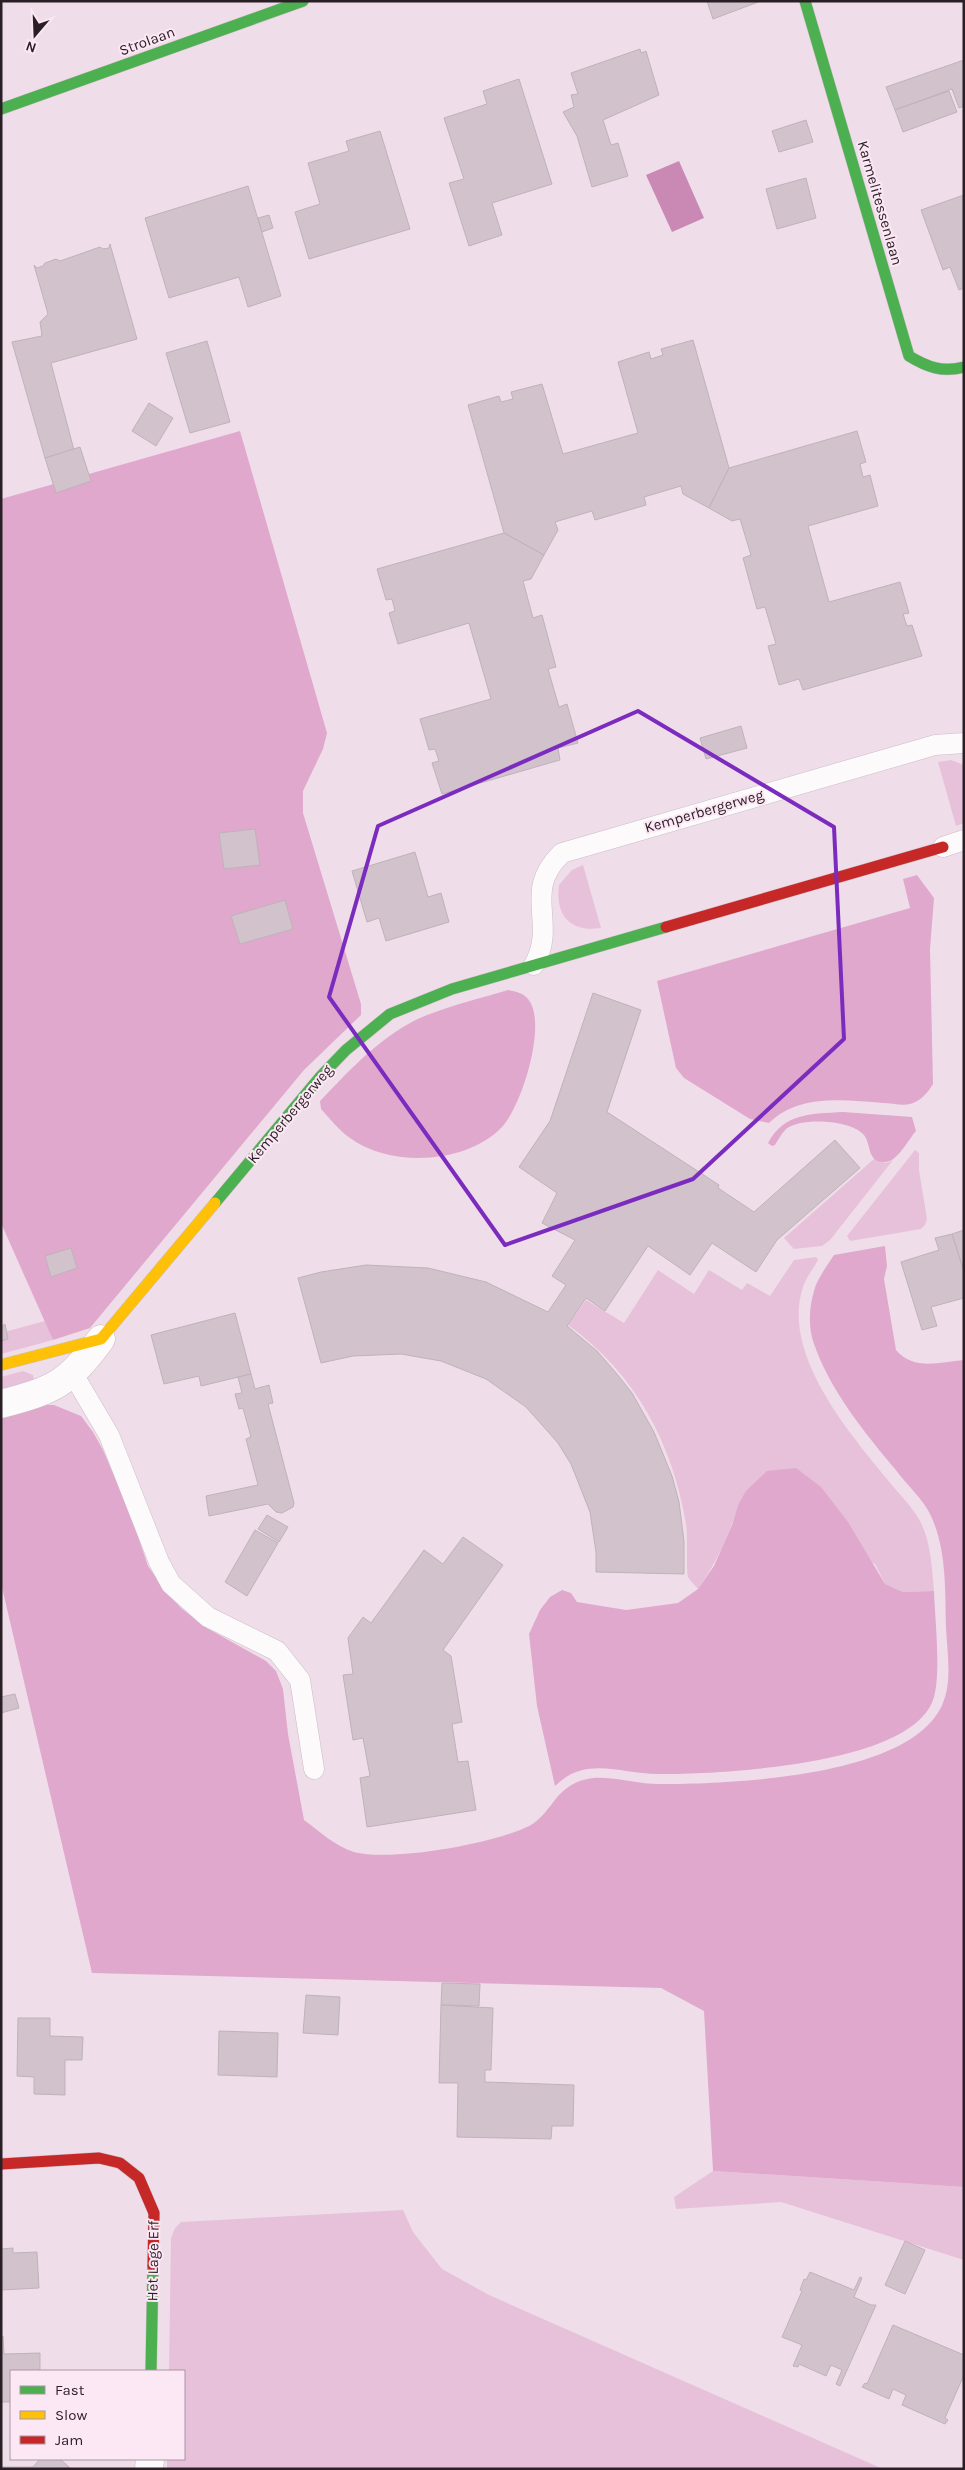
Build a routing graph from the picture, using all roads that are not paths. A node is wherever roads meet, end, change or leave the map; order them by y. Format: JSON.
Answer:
{"nodes":[{"id":1,"x":302,"y":1,"type":"edge"},
{"id":2,"x":805,"y":1,"type":"edge"},
{"id":3,"x":1,"y":109,"type":"edge"},
{"id":4,"x":964,"y":367,"type":"edge"},
{"id":5,"x":964,"y":743,"type":"edge"},
{"id":6,"x":964,"y":840,"type":"edge"},
{"id":7,"x":943,"y":848,"type":"joint"},
{"id":8,"x":534,"y":965,"type":"junction"},
{"id":9,"x":101,"y":1339,"type":"junction"},
{"id":10,"x":67,"y":1347,"type":"junction"},
{"id":11,"x":1,"y":1365,"type":"edge"},
{"id":12,"x":73,"y":1374,"type":"junction"},
{"id":13,"x":1,"y":1404,"type":"edge"},
{"id":14,"x":314,"y":1769,"type":"dead end"},
{"id":15,"x":1,"y":2164,"type":"edge"},
{"id":16,"x":151,"y":2370,"type":"edge"}],
"edges":[{"from":1,"to":3,"type":"street","name":"Strolaan"},
{"from":2,"to":4,"type":"street","name":"Karmelitessenlaan"},
{"from":5,"to":8,"type":"lane","name":"Kemperbergerweg"},
{"from":6,"to":7,"type":"lane","name":"Kemperbergerweg"},
{"from":7,"to":8,"type":"street","name":"Kemperbergerweg"},
{"from":8,"to":9,"type":"street","name":"Kemperbergerweg"},
{"from":9,"to":10,"type":"street"},
{"from":9,"to":12,"type":"street","name":"Kemperbergerweg"},
{"from":10,"to":11,"type":"street"},
{"from":10,"to":12,"type":"street"},
{"from":12,"to":13,"type":"street","name":"Kemperbergerweg"},
{"from":12,"to":14,"type":"lane"},
{"from":15,"to":16,"type":"street","name":"Het Lage Erf"}]}
